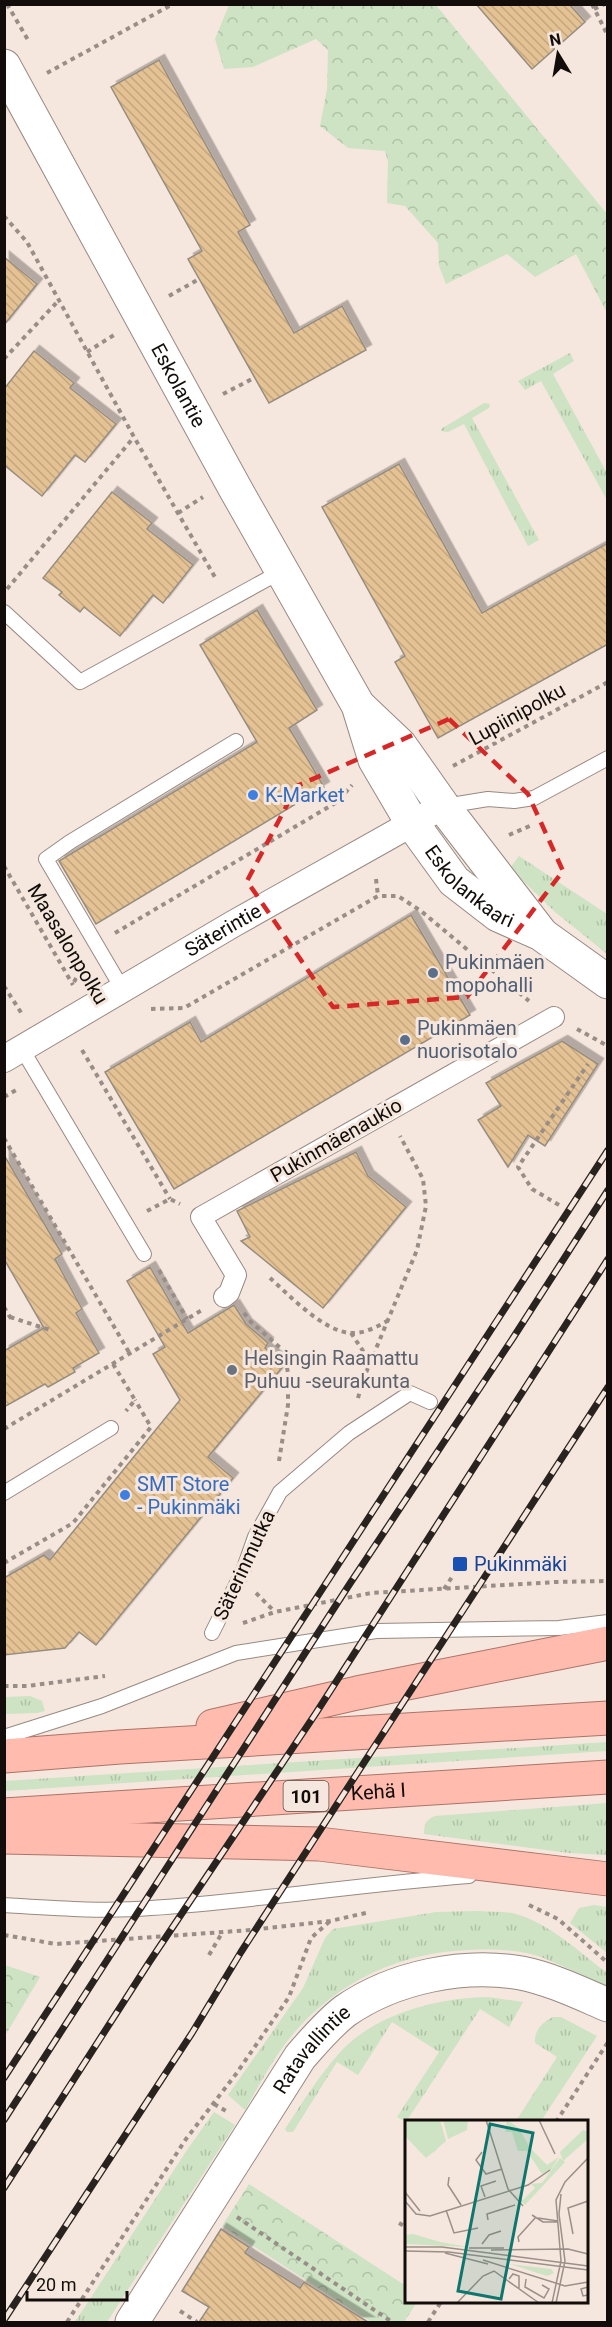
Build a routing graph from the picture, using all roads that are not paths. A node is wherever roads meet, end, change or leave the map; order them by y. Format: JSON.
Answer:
{"nodes":[{"id":1,"x":4,"y":66,"type":"edge"},
{"id":2,"x":282,"y":572,"type":"junction"},
{"id":3,"x":4,"y":612,"type":"edge"},
{"id":4,"x":358,"y":705,"type":"junction"},
{"id":5,"x":236,"y":741,"type":"dead end"},
{"id":6,"x":608,"y":758,"type":"edge"},
{"id":7,"x":454,"y":804,"type":"junction"},
{"id":8,"x":412,"y":823,"type":"junction"},
{"id":9,"x":541,"y":934,"type":"junction"},
{"id":10,"x":608,"y":982,"type":"edge"},
{"id":11,"x":123,"y":990,"type":"junction"},
{"id":12,"x":554,"y":1017,"type":"road end"},
{"id":13,"x":13,"y":1054,"type":"edge"},
{"id":14,"x":144,"y":1254,"type":"road end"},
{"id":15,"x":226,"y":1295,"type":"road end"},
{"id":16,"x":425,"y":1400,"type":"dead end"},
{"id":17,"x":111,"y":1428,"type":"road end"},
{"id":18,"x":4,"y":1493,"type":"edge"},
{"id":19,"x":608,"y":1622,"type":"edge"},
{"id":20,"x":212,"y":1633,"type":"road end"},
{"id":21,"x":608,"y":1643,"type":"edge"},
{"id":22,"x":608,"y":1718,"type":"edge"},
{"id":23,"x":4,"y":1737,"type":"edge"},
{"id":24,"x":120,"y":1747,"type":"junction"},
{"id":25,"x":4,"y":1756,"type":"edge"},
{"id":26,"x":608,"y":1777,"type":"edge"},
{"id":27,"x":4,"y":1815,"type":"edge"},
{"id":28,"x":4,"y":1837,"type":"edge"},
{"id":29,"x":536,"y":1870,"type":"junction"},
{"id":30,"x":608,"y":1878,"type":"edge"},
{"id":31,"x":4,"y":1905,"type":"edge"},
{"id":32,"x":608,"y":2005,"type":"edge"},
{"id":33,"x":132,"y":2322,"type":"edge"}],
"edges":[{"from":1,"to":2,"type":"street","name":"Eskolantie"},
{"from":2,"to":3,"type":"lane"},
{"from":2,"to":4,"type":"street","name":"Eskolantie"},
{"from":4,"to":7,"type":"street","name":"Eskolantie"},
{"from":4,"to":8,"type":"street","name":"Eskolantie"},
{"from":5,"to":11,"type":"lane"},
{"from":6,"to":7,"type":"lane"},
{"from":7,"to":8,"type":"street","name":"Säterintie"},
{"from":7,"to":9,"type":"street","name":"Eskolankaari"},
{"from":8,"to":9,"type":"street","name":"Eskolankaari"},
{"from":8,"to":11,"type":"street","name":"Säterintie"},
{"from":9,"to":10,"type":"street","name":"Eskolankaari"},
{"from":11,"to":13,"type":"street","name":"Säterintie"},
{"from":12,"to":15,"type":"street","name":"Pukinmäenaukio"},
{"from":13,"to":14,"type":"lane"},
{"from":16,"to":20,"type":"lane","name":"Säterinmutka"},
{"from":17,"to":18,"type":"lane"},
{"from":19,"to":23,"type":"lane"},
{"from":21,"to":24,"type":"highway"},
{"from":22,"to":24,"type":"highway"},
{"from":24,"to":25,"type":"highway"},
{"from":26,"to":27,"type":"highway","name":"Kehä I","number":"101"},
{"from":28,"to":29,"type":"highway"},
{"from":29,"to":30,"type":"highway"},
{"from":29,"to":31,"type":"lane"},
{"from":32,"to":33,"type":"street","name":"Ratavallintie"}]}
